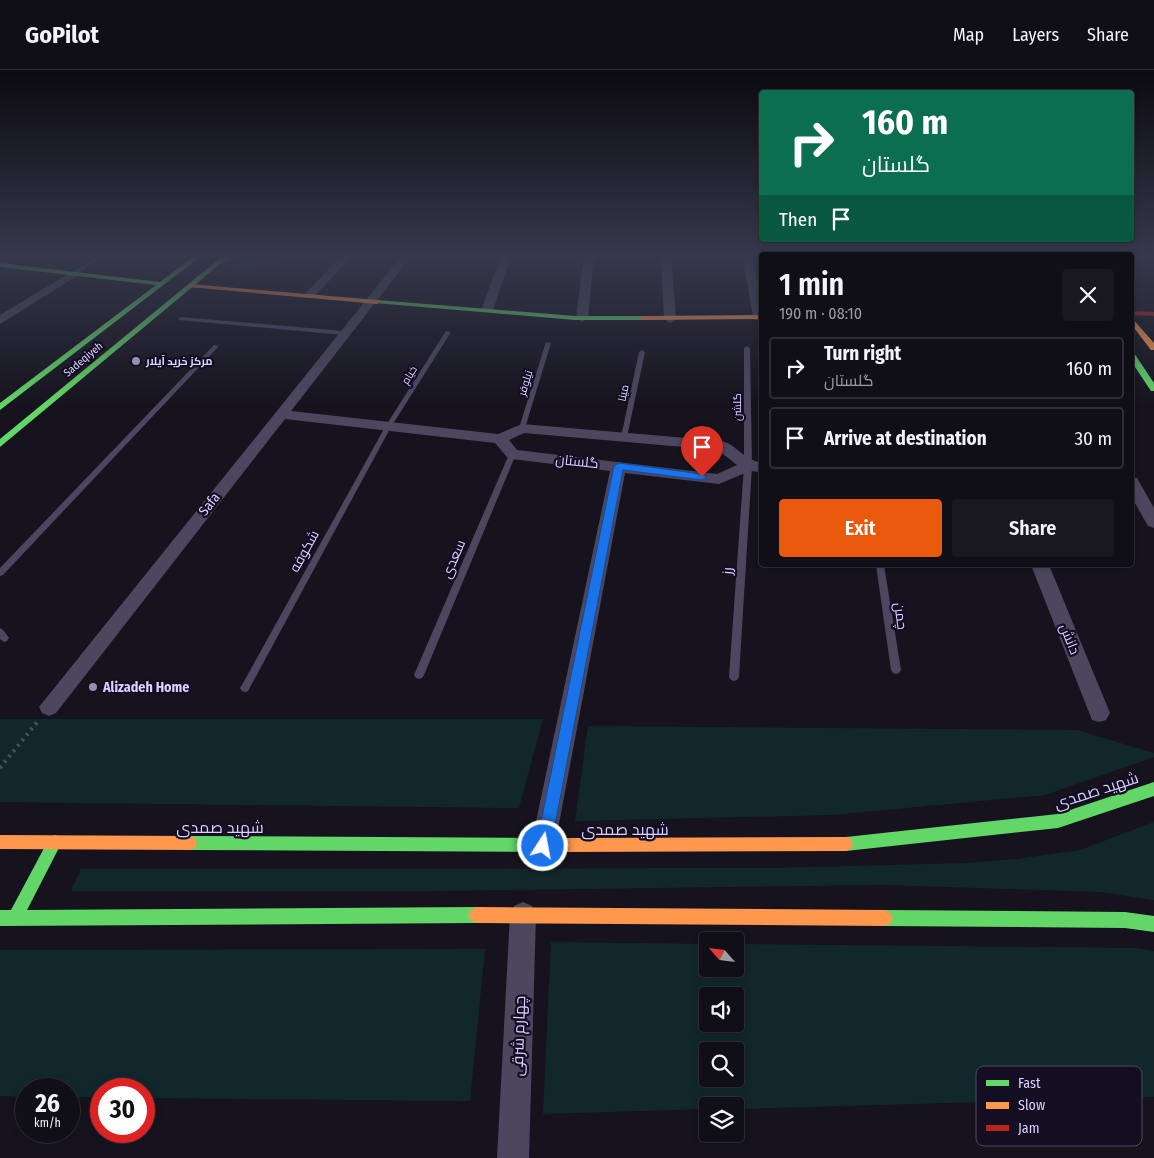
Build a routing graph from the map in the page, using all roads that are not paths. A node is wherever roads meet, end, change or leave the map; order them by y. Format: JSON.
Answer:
{"nodes":[{"id":1,"x":24,"y":305,"type":"edge"},
{"id":2,"x":134,"y":305,"type":"edge"},
{"id":3,"x":167,"y":305,"type":"edge"},
{"id":4,"x":367,"y":305,"type":"edge"},
{"id":5,"x":419,"y":305,"type":"edge"},
{"id":6,"x":489,"y":305,"type":"edge"},
{"id":7,"x":583,"y":305,"type":"edge"},
{"id":8,"x":669,"y":305,"type":"edge"},
{"id":9,"x":487,"y":310,"type":"junction"},
{"id":10,"x":1134,"y":313,"type":"edge"},
{"id":11,"x":1154,"y":314,"type":"edge"},
{"id":12,"x":759,"y":317,"type":"edge"},
{"id":13,"x":582,"y":318,"type":"junction"},
{"id":14,"x":670,"y":318,"type":"junction"},
{"id":15,"x":181,"y":319,"type":"dead end"},
{"id":16,"x":0,"y":320,"type":"edge"},
{"id":17,"x":1134,"y":323,"type":"edge"},
{"id":18,"x":448,"y":332,"type":"dead end"},
{"id":19,"x":344,"y":333,"type":"junction"},
{"id":20,"x":548,"y":343,"type":"dead end"},
{"id":21,"x":216,"y":346,"type":"dead end"},
{"id":22,"x":747,"y":348,"type":"dead end"},
{"id":23,"x":1154,"y":348,"type":"edge"},
{"id":24,"x":642,"y":352,"type":"dead end"},
{"id":25,"x":1134,"y":359,"type":"edge"},
{"id":26,"x":1154,"y":389,"type":"edge"},
{"id":27,"x":0,"y":407,"type":"edge"},
{"id":28,"x":280,"y":414,"type":"junction"},
{"id":29,"x":388,"y":427,"type":"junction"},
{"id":30,"x":522,"y":428,"type":"junction"},
{"id":31,"x":624,"y":437,"type":"junction"},
{"id":32,"x":500,"y":439,"type":"junction"},
{"id":33,"x":0,"y":444,"type":"edge"},
{"id":34,"x":512,"y":454,"type":"junction"},
{"id":35,"x":619,"y":466,"type":"junction"},
{"id":36,"x":754,"y":467,"type":"edge"},
{"id":37,"x":1134,"y":492,"type":"edge"},
{"id":38,"x":1138,"y":506,"type":"edge"},
{"id":39,"x":1154,"y":522,"type":"edge"},
{"id":40,"x":880,"y":567,"type":"edge"},
{"id":41,"x":1041,"y":567,"type":"edge"},
{"id":42,"x":0,"y":573,"type":"edge"},
{"id":43,"x":896,"y":670,"type":"dead end"},
{"id":44,"x":418,"y":675,"type":"dead end"},
{"id":45,"x":734,"y":677,"type":"dead end"},
{"id":46,"x":245,"y":688,"type":"dead end"},
{"id":47,"x":49,"y":707,"type":"road end"},
{"id":48,"x":1099,"y":713,"type":"dead end"},
{"id":49,"x":1154,"y":789,"type":"edge"},
{"id":50,"x":0,"y":842,"type":"edge"},
{"id":51,"x":55,"y":842,"type":"junction"},
{"id":52,"x":543,"y":846,"type":"junction"},
{"id":53,"x":523,"y":915,"type":"junction"},
{"id":54,"x":0,"y":918,"type":"edge"},
{"id":55,"x":15,"y":918,"type":"junction"},
{"id":56,"x":1154,"y":924,"type":"edge"},
{"id":57,"x":513,"y":1158,"type":"edge"}],
"edges":[{"from":1,"to":16,"type":"street"},
{"from":2,"to":27,"type":"main road","name":"Sadeqiyeh"},
{"from":3,"to":33,"type":"main road","name":"Sadeqiyeh"},
{"from":4,"to":19,"type":"street","name":"Safa"},
{"from":5,"to":9,"type":"main road"},
{"from":6,"to":9,"type":"street"},
{"from":7,"to":13,"type":"street"},
{"from":8,"to":14,"type":"street"},
{"from":9,"to":13,"type":"main road"},
{"from":10,"to":11,"type":"main road"},
{"from":12,"to":14,"type":"main road"},
{"from":13,"to":14,"type":"main road"},
{"from":15,"to":19,"type":"lane"},
{"from":17,"to":23,"type":"main road"},
{"from":18,"to":29,"type":"lane","name":"خیام"},
{"from":19,"to":28,"type":"street","name":"Safa"},
{"from":20,"to":30,"type":"lane","name":"نیلوفر"},
{"from":21,"to":42,"type":"lane"},
{"from":22,"to":36,"type":"lane","name":"گلشن"},
{"from":24,"to":31,"type":"lane","name":"مینا"},
{"from":25,"to":26,"type":"main road"},
{"from":28,"to":29,"type":"street"},
{"from":28,"to":47,"type":"street","name":"Safa"},
{"from":29,"to":32,"type":"street"},
{"from":29,"to":46,"type":"lane","name":"شکوفه"},
{"from":30,"to":31,"type":"street","name":"گلستان"},
{"from":30,"to":32,"type":"street"},
{"from":31,"to":36,"type":"street","name":"گلستان"},
{"from":32,"to":34,"type":"street"},
{"from":34,"to":35,"type":"street","name":"گلستان"},
{"from":34,"to":44,"type":"lane","name":"سعدی"},
{"from":35,"to":36,"type":"street","name":"گلستان"},
{"from":35,"to":52,"type":"street"},
{"from":36,"to":45,"type":"lane","name":"رز"},
{"from":37,"to":38,"type":"street"},
{"from":38,"to":39,"type":"street"},
{"from":40,"to":43,"type":"lane","name":"چمن"},
{"from":41,"to":48,"type":"street","name":"دانش"},
{"from":49,"to":52,"type":"main road","name":"شهید صمدی"},
{"from":50,"to":51,"type":"main road","name":"شهید صمدی"},
{"from":51,"to":52,"type":"main road","name":"شهید صمدی"},
{"from":51,"to":55,"type":"main road"},
{"from":53,"to":55,"type":"main road"},
{"from":53,"to":56,"type":"main road"},
{"from":53,"to":57,"type":"street","name":"چهارم شرقی"},
{"from":54,"to":55,"type":"main road"}]}
